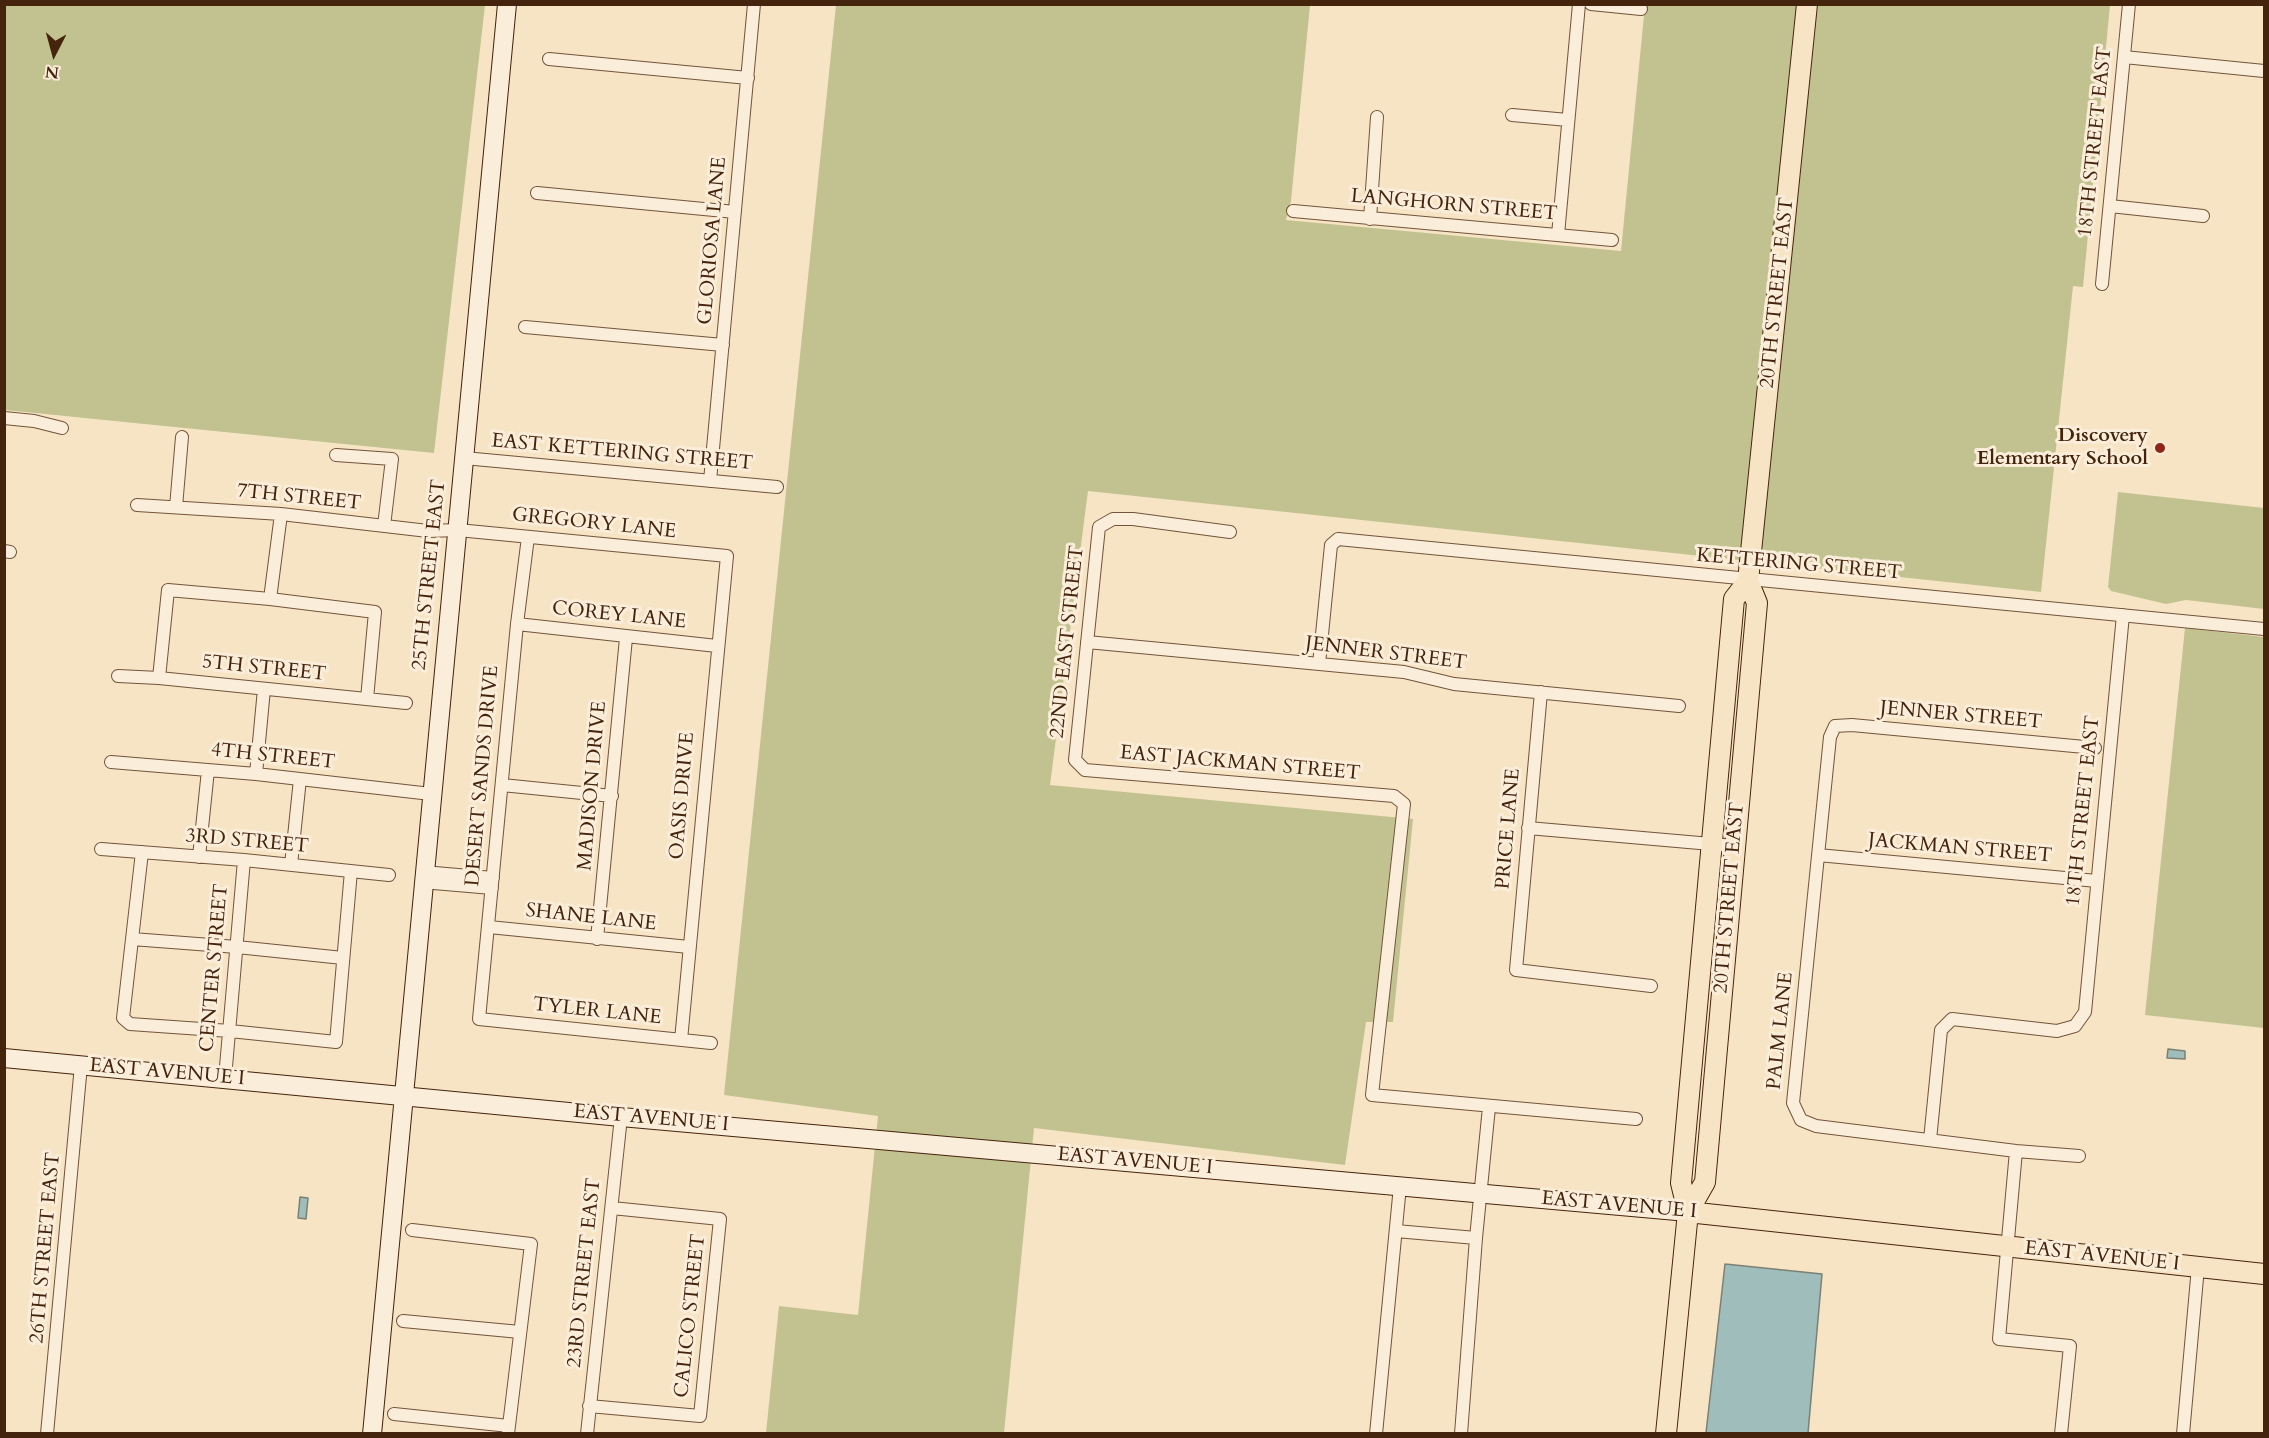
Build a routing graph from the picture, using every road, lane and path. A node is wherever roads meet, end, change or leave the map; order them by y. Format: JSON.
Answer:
{"nodes":[{"id":1,"x":507,"y":4,"type":"edge"},
{"id":2,"x":754,"y":4,"type":"edge"},
{"id":3,"x":1579,"y":4,"type":"edge"},
{"id":4,"x":1591,"y":4,"type":"edge"},
{"id":5,"x":1807,"y":4,"type":"edge"},
{"id":6,"x":2129,"y":4,"type":"edge"},
{"id":7,"x":1641,"y":9,"type":"dead end"},
{"id":8,"x":2124,"y":57,"type":"junction"},
{"id":9,"x":549,"y":59,"type":"dead end"},
{"id":10,"x":2265,"y":71,"type":"edge"},
{"id":11,"x":748,"y":78,"type":"junction"},
{"id":12,"x":1512,"y":115,"type":"dead end"},
{"id":13,"x":1377,"y":117,"type":"dead end"},
{"id":14,"x":1568,"y":120,"type":"junction"},
{"id":15,"x":537,"y":193,"type":"dead end"},
{"id":16,"x":2110,"y":206,"type":"junction"},
{"id":17,"x":1293,"y":211,"type":"dead end"},
{"id":18,"x":735,"y":212,"type":"junction"},
{"id":19,"x":2203,"y":216,"type":"dead end"},
{"id":20,"x":1370,"y":219,"type":"junction"},
{"id":21,"x":1558,"y":235,"type":"junction"},
{"id":22,"x":1612,"y":240,"type":"dead end"},
{"id":23,"x":2102,"y":284,"type":"dead end"},
{"id":24,"x":525,"y":327,"type":"dead end"},
{"id":25,"x":723,"y":345,"type":"junction"},
{"id":26,"x":4,"y":418,"type":"edge"},
{"id":27,"x":62,"y":428,"type":"dead end"},
{"id":28,"x":182,"y":437,"type":"dead end"},
{"id":29,"x":336,"y":454,"type":"dead end"},
{"id":30,"x":464,"y":458,"type":"junction"},
{"id":31,"x":710,"y":482,"type":"junction"},
{"id":32,"x":777,"y":488,"type":"dead end"},
{"id":33,"x":136,"y":505,"type":"dead end"},
{"id":34,"x":176,"y":507,"type":"junction"},
{"id":35,"x":281,"y":514,"type":"junction"},
{"id":36,"x":384,"y":526,"type":"junction"},
{"id":37,"x":458,"y":530,"type":"junction"},
{"id":38,"x":1230,"y":532,"type":"dead end"},
{"id":39,"x":528,"y":537,"type":"junction"},
{"id":40,"x":727,"y":556,"type":"joint"},
{"id":41,"x":1749,"y":581,"type":"junction"},
{"id":42,"x":270,"y":599,"type":"junction"},
{"id":43,"x":2123,"y":615,"type":"junction"},
{"id":44,"x":517,"y":624,"type":"junction"},
{"id":45,"x":2265,"y":629,"type":"edge"},
{"id":46,"x":626,"y":638,"type":"junction"},
{"id":47,"x":1087,"y":642,"type":"junction"},
{"id":48,"x":717,"y":646,"type":"junction"},
{"id":49,"x":1319,"y":664,"type":"junction"},
{"id":50,"x":118,"y":676,"type":"dead end"},
{"id":51,"x":159,"y":678,"type":"junction"},
{"id":52,"x":264,"y":688,"type":"junction"},
{"id":53,"x":1541,"y":692,"type":"junction"},
{"id":54,"x":367,"y":699,"type":"junction"},
{"id":55,"x":406,"y":703,"type":"dead end"},
{"id":56,"x":1680,"y":706,"type":"dead end"},
{"id":57,"x":1830,"y":737,"type":"joint"},
{"id":58,"x":2095,"y":748,"type":"dead end"},
{"id":59,"x":1076,"y":760,"type":"joint"},
{"id":60,"x":111,"y":762,"type":"dead end"},
{"id":61,"x":208,"y":770,"type":"junction"},
{"id":62,"x":256,"y":774,"type":"junction"},
{"id":63,"x":300,"y":779,"type":"junction"},
{"id":64,"x":502,"y":784,"type":"junction"},
{"id":65,"x":431,"y":794,"type":"junction"},
{"id":66,"x":612,"y":796,"type":"junction"},
{"id":67,"x":1528,"y":828,"type":"junction"},
{"id":68,"x":1712,"y":846,"type":"junction"},
{"id":69,"x":1734,"y":846,"type":"junction"},
{"id":70,"x":101,"y":849,"type":"dead end"},
{"id":71,"x":142,"y":852,"type":"junction"},
{"id":72,"x":1818,"y":855,"type":"junction"},
{"id":73,"x":200,"y":857,"type":"junction"},
{"id":74,"x":244,"y":860,"type":"junction"},
{"id":75,"x":291,"y":865,"type":"junction"},
{"id":76,"x":351,"y":871,"type":"junction"},
{"id":77,"x":389,"y":875,"type":"dead end"},
{"id":78,"x":423,"y":877,"type":"junction"},
{"id":79,"x":2097,"y":881,"type":"junction"},
{"id":80,"x":492,"y":883,"type":"junction"},
{"id":81,"x":489,"y":927,"type":"junction"},
{"id":82,"x":132,"y":939,"type":"junction"},
{"id":83,"x":597,"y":939,"type":"junction"},
{"id":84,"x":237,"y":947,"type":"junction"},
{"id":85,"x":689,"y":947,"type":"junction"},
{"id":86,"x":344,"y":958,"type":"junction"},
{"id":87,"x":1651,"y":986,"type":"dead end"},
{"id":88,"x":479,"y":1019,"type":"joint"},
{"id":89,"x":230,"y":1031,"type":"junction"},
{"id":90,"x":681,"y":1040,"type":"junction"},
{"id":91,"x":711,"y":1043,"type":"dead end"},
{"id":92,"x":4,"y":1058,"type":"edge"},
{"id":93,"x":81,"y":1065,"type":"junction"},
{"id":94,"x":225,"y":1078,"type":"junction"},
{"id":95,"x":403,"y":1097,"type":"junction"},
{"id":96,"x":1489,"y":1107,"type":"junction"},
{"id":97,"x":621,"y":1117,"type":"junction"},
{"id":98,"x":1636,"y":1119,"type":"dead end"},
{"id":99,"x":1930,"y":1140,"type":"junction"},
{"id":100,"x":2016,"y":1151,"type":"junction"},
{"id":101,"x":2079,"y":1156,"type":"dead end"},
{"id":102,"x":1400,"y":1186,"type":"junction"},
{"id":103,"x":1481,"y":1194,"type":"junction"},
{"id":104,"x":612,"y":1208,"type":"junction"},
{"id":105,"x":1688,"y":1212,"type":"junction"},
{"id":106,"x":412,"y":1230,"type":"dead end"},
{"id":107,"x":1396,"y":1231,"type":"junction"},
{"id":108,"x":1476,"y":1239,"type":"junction"},
{"id":109,"x":2007,"y":1247,"type":"junction"},
{"id":110,"x":2198,"y":1267,"type":"junction"},
{"id":111,"x":2265,"y":1274,"type":"edge"},
{"id":112,"x":403,"y":1321,"type":"dead end"},
{"id":113,"x":520,"y":1332,"type":"junction"},
{"id":114,"x":589,"y":1406,"type":"junction"},
{"id":115,"x":394,"y":1414,"type":"dead end"},
{"id":116,"x":508,"y":1430,"type":"edge"},
{"id":117,"x":47,"y":1434,"type":"edge"},
{"id":118,"x":372,"y":1434,"type":"edge"},
{"id":119,"x":587,"y":1434,"type":"edge"},
{"id":120,"x":1376,"y":1434,"type":"edge"},
{"id":121,"x":1461,"y":1434,"type":"edge"},
{"id":122,"x":1666,"y":1434,"type":"edge"},
{"id":123,"x":2061,"y":1434,"type":"edge"},
{"id":124,"x":2183,"y":1434,"type":"edge"}],
"edges":[{"from":1,"to":30,"type":"main road","name":"25TH STREET EAST"},
{"from":2,"to":11,"type":"street","name":"GLORIOSA LANE"},
{"from":3,"to":14,"type":"street"},
{"from":4,"to":7,"type":"street"},
{"from":5,"to":41,"type":"main road","name":"20TH STREET EAST"},
{"from":6,"to":8,"type":"street","name":"18TH STREET EAST"},
{"from":8,"to":10,"type":"street"},
{"from":8,"to":16,"type":"street","name":"18TH STREET EAST"},
{"from":9,"to":11,"type":"street"},
{"from":11,"to":18,"type":"street","name":"GLORIOSA LANE"},
{"from":12,"to":14,"type":"street"},
{"from":13,"to":20,"type":"street"},
{"from":14,"to":21,"type":"street"},
{"from":15,"to":18,"type":"street"},
{"from":16,"to":19,"type":"street"},
{"from":16,"to":23,"type":"street","name":"18TH STREET EAST"},
{"from":17,"to":20,"type":"street","name":"LANGHORN STREET"},
{"from":18,"to":25,"type":"street","name":"GLORIOSA LANE"},
{"from":20,"to":21,"type":"street","name":"LANGHORN STREET"},
{"from":21,"to":22,"type":"street","name":"LANGHORN STREET"},
{"from":24,"to":25,"type":"street"},
{"from":25,"to":31,"type":"street","name":"GLORIOSA LANE"},
{"from":26,"to":27,"type":"street"},
{"from":28,"to":34,"type":"street"},
{"from":29,"to":36,"type":"street"},
{"from":30,"to":31,"type":"street","name":"EAST KETTERING STREET"},
{"from":30,"to":37,"type":"main road","name":"25TH STREET EAST"},
{"from":31,"to":32,"type":"street","name":"EAST KETTERING STREET"},
{"from":33,"to":34,"type":"street","name":"7TH STREET"},
{"from":34,"to":35,"type":"street","name":"7TH STREET"},
{"from":35,"to":36,"type":"street","name":"7TH STREET"},
{"from":35,"to":42,"type":"street"},
{"from":36,"to":37,"type":"street","name":"7TH STREET"},
{"from":37,"to":39,"type":"street","name":"GREGORY LANE"},
{"from":37,"to":65,"type":"main road","name":"25TH STREET EAST"},
{"from":38,"to":47,"type":"street","name":"22ND EAST STREET"},
{"from":39,"to":40,"type":"street","name":"GREGORY LANE"},
{"from":39,"to":44,"type":"street","name":"DESERT SANDS DRIVE"},
{"from":40,"to":48,"type":"street","name":"OASIS DRIVE"},
{"from":41,"to":43,"type":"street","name":"KETTERING STREET"},
{"from":41,"to":49,"type":"street","name":"KETTERING STREET"},
{"from":41,"to":68,"type":"main road","name":"20TH STREET EAST"},
{"from":41,"to":69,"type":"main road","name":"20TH STREET EAST"},
{"from":42,"to":51,"type":"street"},
{"from":42,"to":54,"type":"street"},
{"from":43,"to":45,"type":"street","name":"KETTERING STREET"},
{"from":43,"to":79,"type":"street","name":"18TH STREET EAST"},
{"from":44,"to":46,"type":"street","name":"COREY LANE"},
{"from":44,"to":64,"type":"street","name":"DESERT SANDS DRIVE"},
{"from":46,"to":48,"type":"street","name":"COREY LANE"},
{"from":46,"to":66,"type":"street","name":"MADISON DRIVE"},
{"from":47,"to":49,"type":"street","name":"JENNER STREET"},
{"from":47,"to":59,"type":"street","name":"22ND EAST STREET"},
{"from":48,"to":85,"type":"street","name":"OASIS DRIVE"},
{"from":49,"to":53,"type":"street","name":"JENNER STREET"},
{"from":50,"to":51,"type":"street","name":"5TH STREET"},
{"from":51,"to":52,"type":"street","name":"5TH STREET"},
{"from":52,"to":54,"type":"street","name":"5TH STREET"},
{"from":52,"to":62,"type":"street"},
{"from":53,"to":56,"type":"street","name":"JENNER STREET"},
{"from":53,"to":67,"type":"street","name":"PRICE LANE"},
{"from":54,"to":55,"type":"street","name":"5TH STREET"},
{"from":57,"to":58,"type":"street","name":"JENNER STREET"},
{"from":57,"to":72,"type":"street","name":"PALM LANE"},
{"from":59,"to":96,"type":"street","name":"EAST JACKMAN STREET"},
{"from":60,"to":61,"type":"street","name":"4TH STREET"},
{"from":61,"to":62,"type":"street","name":"4TH STREET"},
{"from":61,"to":73,"type":"street"},
{"from":62,"to":63,"type":"street","name":"4TH STREET"},
{"from":63,"to":65,"type":"street","name":"4TH STREET"},
{"from":63,"to":75,"type":"street"},
{"from":64,"to":66,"type":"street"},
{"from":64,"to":80,"type":"street","name":"DESERT SANDS DRIVE"},
{"from":65,"to":78,"type":"main road","name":"25TH STREET EAST"},
{"from":66,"to":83,"type":"street","name":"MADISON DRIVE"},
{"from":67,"to":68,"type":"street"},
{"from":67,"to":87,"type":"street","name":"PRICE LANE"},
{"from":68,"to":69,"type":"street"},
{"from":68,"to":105,"type":"main road","name":"20TH STREET EAST"},
{"from":69,"to":105,"type":"main road","name":"20TH STREET EAST"},
{"from":70,"to":71,"type":"street","name":"3RD STREET"},
{"from":71,"to":73,"type":"street","name":"3RD STREET"},
{"from":71,"to":82,"type":"street"},
{"from":72,"to":79,"type":"street","name":"JACKMAN STREET"},
{"from":72,"to":99,"type":"street","name":"PALM LANE"},
{"from":73,"to":74,"type":"street","name":"3RD STREET"},
{"from":74,"to":75,"type":"street","name":"3RD STREET"},
{"from":74,"to":84,"type":"street","name":"CENTER STREET"},
{"from":75,"to":76,"type":"street","name":"3RD STREET"},
{"from":76,"to":77,"type":"street","name":"3RD STREET"},
{"from":76,"to":86,"type":"street"},
{"from":78,"to":80,"type":"street"},
{"from":78,"to":95,"type":"main road","name":"25TH STREET EAST"},
{"from":79,"to":99,"type":"street","name":"18TH STREET EAST"},
{"from":80,"to":81,"type":"street","name":"DESERT SANDS DRIVE"},
{"from":81,"to":83,"type":"street","name":"SHANE LANE"},
{"from":81,"to":88,"type":"street","name":"DESERT SANDS DRIVE"},
{"from":82,"to":84,"type":"street"},
{"from":82,"to":89,"type":"street"},
{"from":83,"to":85,"type":"street","name":"SHANE LANE"},
{"from":84,"to":86,"type":"street"},
{"from":84,"to":89,"type":"street","name":"CENTER STREET"},
{"from":85,"to":90,"type":"street","name":"OASIS DRIVE"},
{"from":86,"to":89,"type":"street"},
{"from":88,"to":90,"type":"street","name":"TYLER LANE"},
{"from":89,"to":94,"type":"street","name":"CENTER STREET"},
{"from":90,"to":91,"type":"street","name":"TYLER LANE"},
{"from":92,"to":93,"type":"main road","name":"EAST AVENUE I"},
{"from":93,"to":94,"type":"main road","name":"EAST AVENUE I"},
{"from":93,"to":117,"type":"street","name":"26TH STREET EAST"},
{"from":94,"to":95,"type":"main road","name":"EAST AVENUE I"},
{"from":95,"to":97,"type":"main road","name":"EAST AVENUE I"},
{"from":95,"to":118,"type":"main road","name":"25TH STREET EAST"},
{"from":96,"to":98,"type":"street"},
{"from":96,"to":103,"type":"street"},
{"from":97,"to":102,"type":"main road","name":"EAST AVENUE I"},
{"from":97,"to":104,"type":"street","name":"23RD STREET EAST"},
{"from":99,"to":100,"type":"street","name":"PALM LANE"},
{"from":100,"to":101,"type":"street","name":"PALM LANE"},
{"from":100,"to":109,"type":"street"},
{"from":102,"to":103,"type":"main road","name":"EAST AVENUE I"},
{"from":102,"to":107,"type":"street"},
{"from":103,"to":105,"type":"main road","name":"EAST AVENUE I"},
{"from":103,"to":108,"type":"street"},
{"from":104,"to":114,"type":"street","name":"23RD STREET EAST"},
{"from":104,"to":114,"type":"street","name":"CALICO STREET"},
{"from":105,"to":109,"type":"main road","name":"EAST AVENUE I"},
{"from":105,"to":122,"type":"main road","name":"20TH STREET EAST"},
{"from":106,"to":113,"type":"street"},
{"from":107,"to":108,"type":"street"},
{"from":107,"to":120,"type":"street"},
{"from":108,"to":121,"type":"street"},
{"from":109,"to":110,"type":"main road","name":"EAST AVENUE I"},
{"from":109,"to":123,"type":"street"},
{"from":110,"to":111,"type":"main road","name":"EAST AVENUE I"},
{"from":110,"to":124,"type":"street"},
{"from":112,"to":113,"type":"street"},
{"from":113,"to":116,"type":"street"},
{"from":114,"to":119,"type":"street","name":"23RD STREET EAST"},
{"from":115,"to":116,"type":"street"}]}
